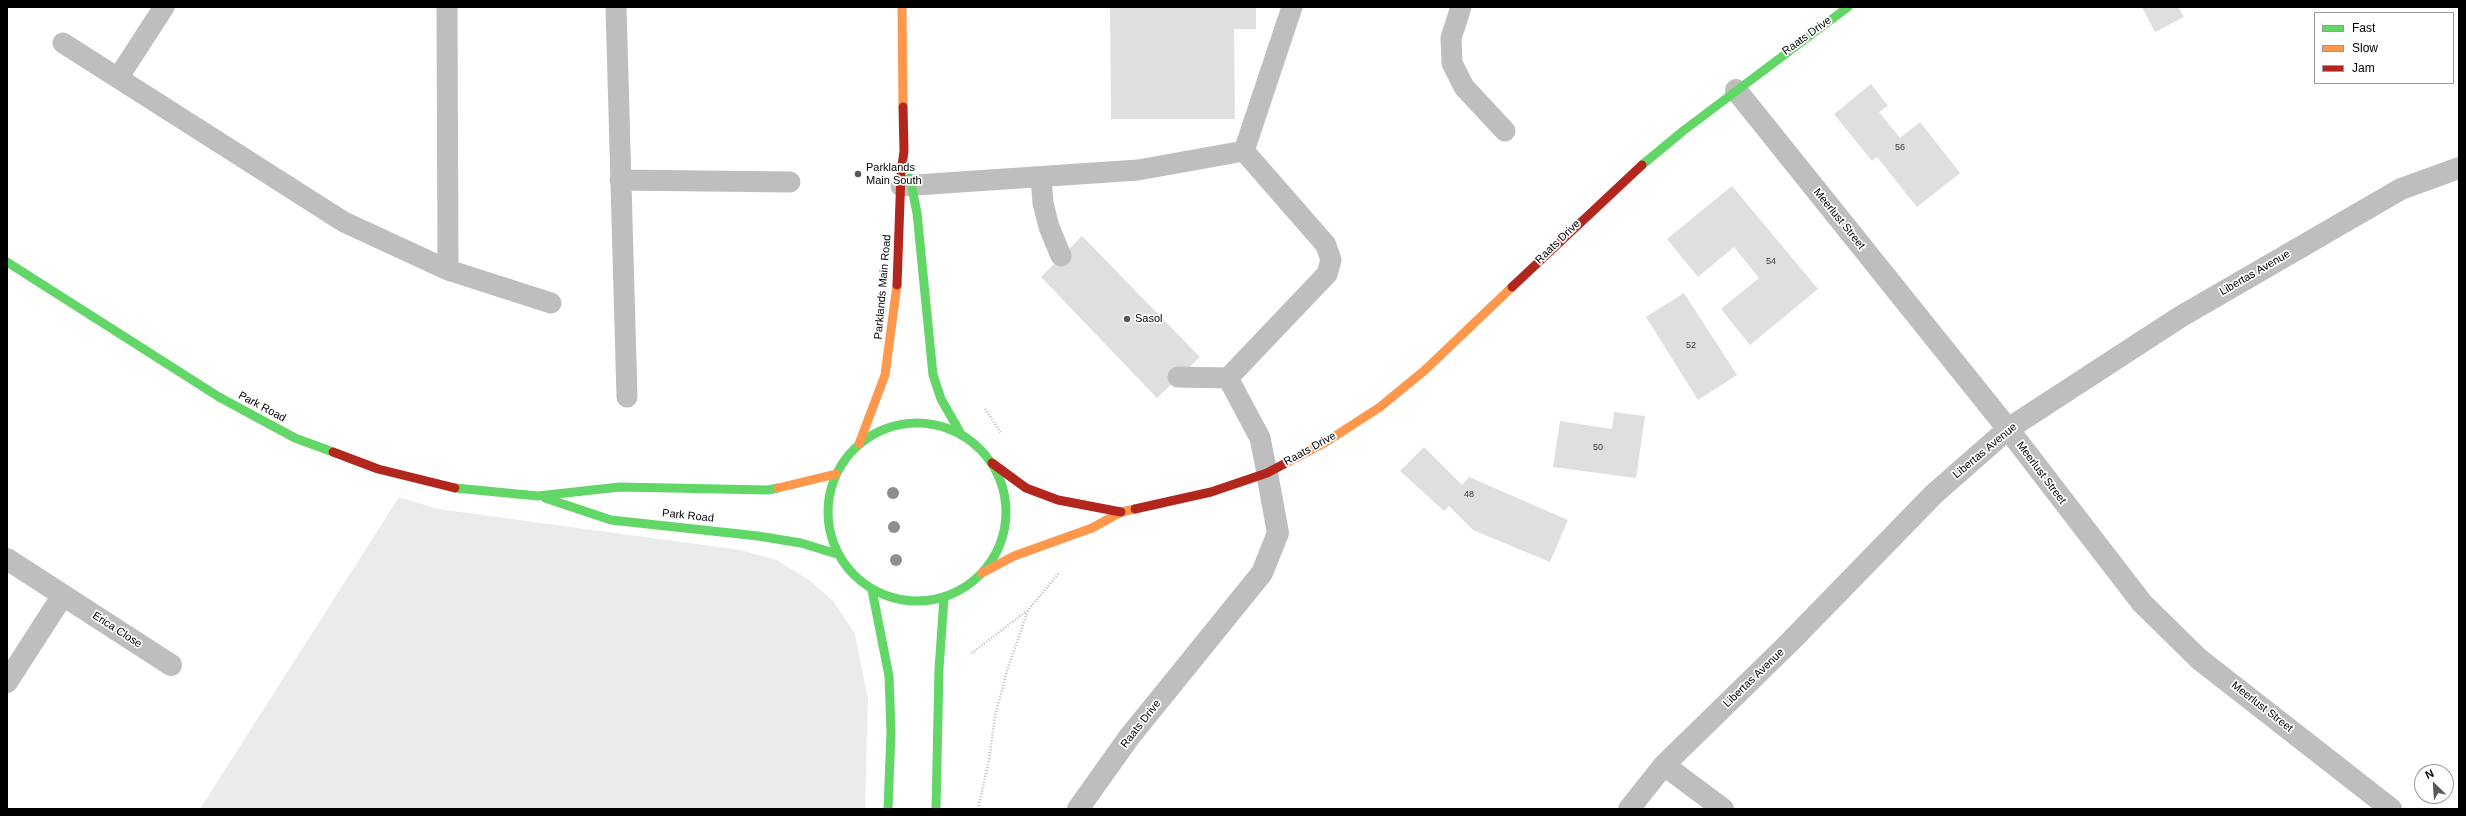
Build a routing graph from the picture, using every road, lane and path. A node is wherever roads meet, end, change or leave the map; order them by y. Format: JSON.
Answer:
{"nodes":[{"id":1,"x":164,"y":7,"type":"edge"},
{"id":2,"x":447,"y":7,"type":"edge"},
{"id":3,"x":616,"y":7,"type":"edge"},
{"id":4,"x":902,"y":7,"type":"edge"},
{"id":5,"x":1292,"y":7,"type":"edge"},
{"id":6,"x":1460,"y":7,"type":"edge"},
{"id":7,"x":1848,"y":7,"type":"edge"},
{"id":8,"x":63,"y":43,"type":"dead end"},
{"id":9,"x":118,"y":78,"type":"junction"},
{"id":10,"x":1736,"y":90,"type":"junction"},
{"id":11,"x":1504,"y":131,"type":"dead end"},
{"id":12,"x":1244,"y":151,"type":"junction"},
{"id":13,"x":2459,"y":168,"type":"edge"},
{"id":14,"x":1041,"y":177,"type":"junction"},
{"id":15,"x":620,"y":180,"type":"junction"},
{"id":16,"x":790,"y":182,"type":"dead end"},
{"id":17,"x":906,"y":185,"type":"junction"},
{"id":18,"x":1061,"y":256,"type":"dead end"},
{"id":19,"x":7,"y":262,"type":"edge"},
{"id":20,"x":448,"y":270,"type":"junction"},
{"id":21,"x":551,"y":303,"type":"dead end"},
{"id":22,"x":1178,"y":377,"type":"dead end"},
{"id":23,"x":1228,"y":378,"type":"junction"},
{"id":24,"x":626,"y":397,"type":"dead end"},
{"id":25,"x":2008,"y":429,"type":"junction"},
{"id":26,"x":961,"y":434,"type":"junction"},
{"id":27,"x":859,"y":444,"type":"junction"},
{"id":28,"x":991,"y":462,"type":"junction"},
{"id":29,"x":1266,"y":473,"type":"junction"},
{"id":30,"x":836,"y":474,"type":"junction"},
{"id":31,"x":538,"y":496,"type":"junction"},
{"id":32,"x":1121,"y":512,"type":"junction"},
{"id":33,"x":837,"y":554,"type":"junction"},
{"id":34,"x":7,"y":559,"type":"edge"},
{"id":35,"x":1064,"y":568,"type":"dead end"},
{"id":36,"x":982,"y":573,"type":"junction"},
{"id":37,"x":872,"y":590,"type":"junction"},
{"id":38,"x":62,"y":595,"type":"junction"},
{"id":39,"x":944,"y":598,"type":"junction"},
{"id":40,"x":1028,"y":610,"type":"junction"},
{"id":41,"x":970,"y":655,"type":"dead end"},
{"id":42,"x":171,"y":665,"type":"dead end"},
{"id":43,"x":7,"y":682,"type":"edge"},
{"id":44,"x":1664,"y":765,"type":"junction"},
{"id":45,"x":888,"y":809,"type":"edge"},
{"id":46,"x":936,"y":809,"type":"edge"},
{"id":47,"x":978,"y":809,"type":"edge"},
{"id":48,"x":1078,"y":809,"type":"edge"},
{"id":49,"x":1629,"y":809,"type":"edge"},
{"id":50,"x":1723,"y":809,"type":"edge"},
{"id":51,"x":2392,"y":809,"type":"edge"}],
"edges":[{"from":1,"to":9,"type":"lane"},
{"from":2,"to":20,"type":"lane"},
{"from":3,"to":15,"type":"lane"},
{"from":4,"to":17,"type":"street","name":"Parklands Main Road"},
{"from":5,"to":12,"type":"lane"},
{"from":6,"to":11,"type":"lane"},
{"from":7,"to":10,"type":"street","name":"Raats Drive"},
{"from":8,"to":9,"type":"lane"},
{"from":9,"to":20,"type":"lane"},
{"from":10,"to":25,"type":"street","name":"Meerlust Street"},
{"from":10,"to":29,"type":"street","name":"Raats Drive"},
{"from":12,"to":14,"type":"lane"},
{"from":12,"to":23,"type":"lane"},
{"from":13,"to":25,"type":"street","name":"Libertas Avenue"},
{"from":14,"to":17,"type":"lane"},
{"from":14,"to":18,"type":"lane"},
{"from":15,"to":16,"type":"lane"},
{"from":15,"to":24,"type":"lane"},
{"from":17,"to":26,"type":"street","name":"Parklands Main Road"},
{"from":17,"to":27,"type":"street","name":"Parklands Main Road"},
{"from":19,"to":31,"type":"street","name":"Park Road"},
{"from":20,"to":21,"type":"lane"},
{"from":22,"to":23,"type":"lane"},
{"from":23,"to":29,"type":"lane"},
{"from":25,"to":44,"type":"street","name":"Libertas Avenue"},
{"from":25,"to":51,"type":"street","name":"Meerlust Street"},
{"from":26,"to":27,"type":"street"},
{"from":26,"to":28,"type":"street"},
{"from":27,"to":30,"type":"street"},
{"from":28,"to":32,"type":"street","name":"Raats Drive"},
{"from":28,"to":36,"type":"street"},
{"from":29,"to":32,"type":"street","name":"Raats Drive"},
{"from":29,"to":48,"type":"street","name":"Raats Drive"},
{"from":30,"to":31,"type":"street","name":"Park Road"},
{"from":30,"to":33,"type":"street"},
{"from":31,"to":33,"type":"street","name":"Park Road"},
{"from":32,"to":36,"type":"street","name":"Raats Drive"},
{"from":33,"to":37,"type":"street"},
{"from":34,"to":38,"type":"street","name":"Erica Close"},
{"from":35,"to":40,"type":"path"},
{"from":36,"to":39,"type":"street"},
{"from":37,"to":39,"type":"street"},
{"from":37,"to":45,"type":"street"},
{"from":38,"to":42,"type":"street","name":"Erica Close"},
{"from":38,"to":43,"type":"street"},
{"from":39,"to":46,"type":"street"},
{"from":40,"to":41,"type":"path"},
{"from":40,"to":47,"type":"path"},
{"from":44,"to":49,"type":"street","name":"Libertas Avenue"},
{"from":44,"to":50,"type":"street"}]}
